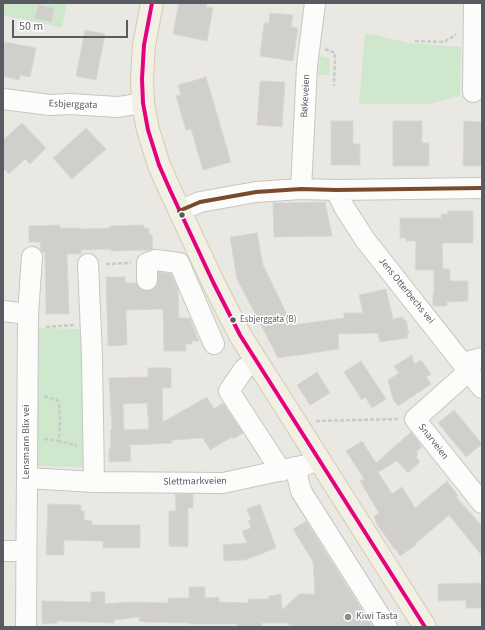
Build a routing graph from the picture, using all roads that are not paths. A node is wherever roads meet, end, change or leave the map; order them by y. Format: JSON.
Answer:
{"nodes":[{"id":1,"x":152,"y":3,"type":"edge"},
{"id":2,"x":315,"y":3,"type":"edge"},
{"id":3,"x":474,"y":6,"type":"edge"},
{"id":4,"x":473,"y":92,"type":"dead end"},
{"id":5,"x":3,"y":99,"type":"edge"},
{"id":6,"x":143,"y":103,"type":"junction"},
{"id":7,"x":482,"y":188,"type":"edge"},
{"id":8,"x":301,"y":189,"type":"junction"},
{"id":9,"x":336,"y":190,"type":"junction"},
{"id":10,"x":179,"y":211,"type":"junction"},
{"id":11,"x":32,"y":257,"type":"dead end"},
{"id":12,"x":88,"y":264,"type":"road end"},
{"id":13,"x":147,"y":271,"type":"road end"},
{"id":14,"x":218,"y":293,"type":"junction"},
{"id":15,"x":196,"y":304,"type":"junction"},
{"id":16,"x":3,"y":311,"type":"edge"},
{"id":17,"x":28,"y":321,"type":"junction"},
{"id":18,"x":214,"y":344,"type":"dead end"},
{"id":19,"x":256,"y":361,"type":"junction"},
{"id":20,"x":471,"y":364,"type":"edge"},
{"id":21,"x":482,"y":388,"type":"edge"},
{"id":22,"x":318,"y":459,"type":"junction"},
{"id":23,"x":288,"y":469,"type":"junction"},
{"id":24,"x":27,"y":478,"type":"junction"},
{"id":25,"x":94,"y":482,"type":"junction"},
{"id":26,"x":482,"y":503,"type":"edge"},
{"id":27,"x":3,"y":551,"type":"edge"},
{"id":28,"x":26,"y":551,"type":"junction"},
{"id":29,"x":26,"y":627,"type":"edge"},
{"id":30,"x":387,"y":627,"type":"edge"},
{"id":31,"x":425,"y":627,"type":"edge"}],
"edges":[{"from":1,"to":6,"type":"main road"},
{"from":2,"to":8,"type":"street","name":"Bøkeveien"},
{"from":3,"to":4,"type":"street"},
{"from":5,"to":6,"type":"street","name":"Esbjerggata"},
{"from":6,"to":10,"type":"main road"},
{"from":7,"to":9,"type":"street"},
{"from":8,"to":9,"type":"street"},
{"from":8,"to":10,"type":"street"},
{"from":9,"to":20,"type":"street","name":"Jens Otterbechs vei"},
{"from":10,"to":14,"type":"main road"},
{"from":11,"to":17,"type":"street","name":"Lensmann Blix vei"},
{"from":12,"to":25,"type":"street"},
{"from":13,"to":15,"type":"street"},
{"from":14,"to":15,"type":"street"},
{"from":14,"to":19,"type":"main road"},
{"from":15,"to":18,"type":"street"},
{"from":16,"to":17,"type":"street"},
{"from":17,"to":24,"type":"street","name":"Lensmann Blix vei"},
{"from":19,"to":22,"type":"main road"},
{"from":19,"to":23,"type":"street"},
{"from":20,"to":21,"type":"street","name":"Jens Otterbechs vei"},
{"from":20,"to":26,"type":"street","name":"Snarveien"},
{"from":22,"to":23,"type":"street","name":"Slettmarkveien"},
{"from":22,"to":31,"type":"main road"},
{"from":23,"to":25,"type":"street","name":"Slettmarkveien"},
{"from":23,"to":30,"type":"street"},
{"from":24,"to":25,"type":"street","name":"Slettmarkveien"},
{"from":24,"to":28,"type":"street","name":"Lensmann Blix vei"},
{"from":27,"to":28,"type":"street"},
{"from":28,"to":29,"type":"street","name":"Lensmann Blix vei"}]}
